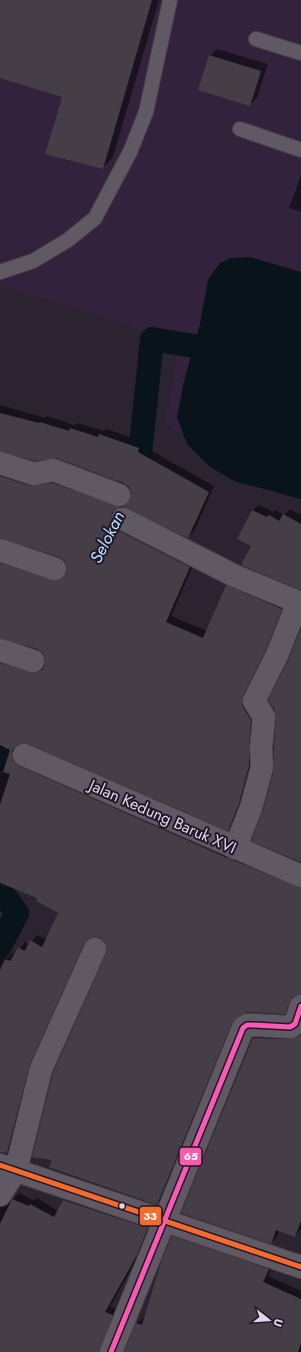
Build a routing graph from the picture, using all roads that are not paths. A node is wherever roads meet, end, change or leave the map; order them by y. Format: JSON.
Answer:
{"nodes":[{"id":1,"x":170,"y":0,"type":"edge"},
{"id":2,"x":256,"y":39,"type":"dead end"},
{"id":3,"x":301,"y":53,"type":"edge"},
{"id":4,"x":240,"y":129,"type":"dead end"},
{"id":5,"x":301,"y":150,"type":"edge"},
{"id":6,"x":0,"y":272,"type":"edge"},
{"id":7,"x":0,"y":463,"type":"edge"},
{"id":8,"x":119,"y":495,"type":"dead end"},
{"id":9,"x":123,"y":519,"type":"dead end"},
{"id":10,"x":0,"y":550,"type":"edge"},
{"id":11,"x":55,"y":569,"type":"dead end"},
{"id":12,"x":299,"y":603,"type":"edge"},
{"id":13,"x":0,"y":650,"type":"edge"},
{"id":14,"x":34,"y":661,"type":"dead end"},
{"id":15,"x":24,"y":755,"type":"dead end"},
{"id":16,"x":235,"y":848,"type":"junction"},
{"id":17,"x":301,"y":876,"type":"edge"},
{"id":18,"x":95,"y":949,"type":"dead end"},
{"id":19,"x":301,"y":1006,"type":"edge"},
{"id":20,"x":8,"y":1168,"type":"edge"},
{"id":21,"x":0,"y":1195,"type":"edge"},
{"id":22,"x":164,"y":1220,"type":"junction"},
{"id":23,"x":301,"y":1267,"type":"edge"},
{"id":24,"x":112,"y":1352,"type":"edge"}],
"edges":[{"from":1,"to":6,"type":"lane"},
{"from":2,"to":3,"type":"lane"},
{"from":4,"to":5,"type":"lane"},
{"from":7,"to":8,"type":"street"},
{"from":9,"to":12,"type":"street"},
{"from":10,"to":11,"type":"street"},
{"from":12,"to":16,"type":"street"},
{"from":13,"to":14,"type":"street"},
{"from":15,"to":16,"type":"street","name":"Jalan Kedung Baruk XVI"},
{"from":16,"to":17,"type":"street","name":"Jalan Kedung Baruk XVI"},
{"from":18,"to":20,"type":"street"},
{"from":19,"to":22,"type":"street"},
{"from":20,"to":21,"type":"street"},
{"from":20,"to":22,"type":"street"},
{"from":22,"to":23,"type":"street"},
{"from":22,"to":24,"type":"street"}]}
